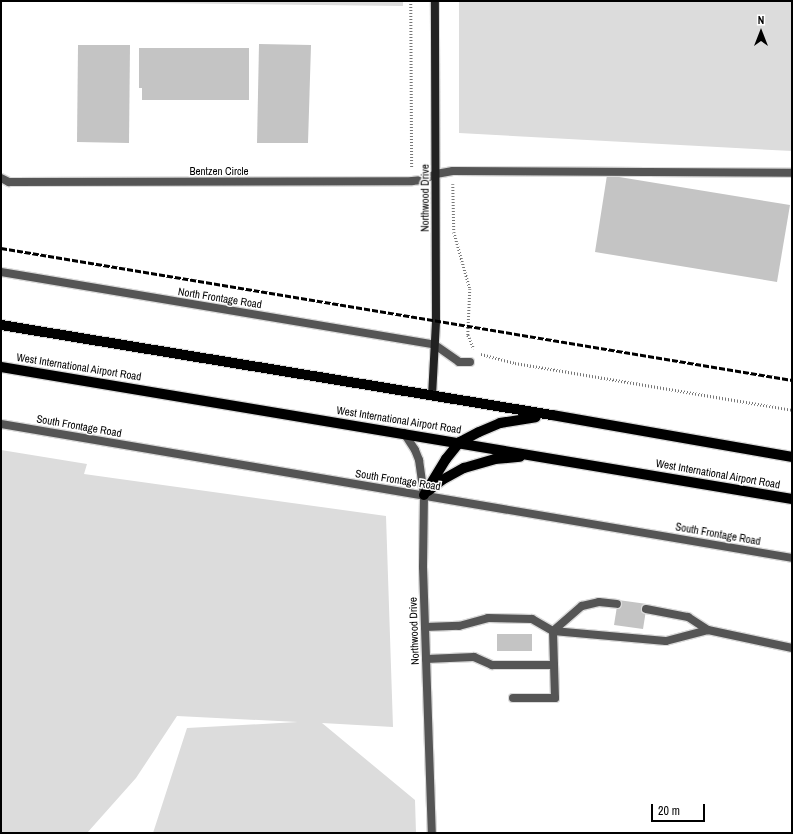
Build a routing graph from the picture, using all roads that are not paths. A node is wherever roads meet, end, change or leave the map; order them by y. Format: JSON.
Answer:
{"nodes":[{"id":1,"x":435,"y":1,"type":"edge"},
{"id":2,"x":792,"y":173,"type":"edge"},
{"id":3,"x":436,"y":174,"type":"junction"},
{"id":4,"x":1,"y":178,"type":"edge"},
{"id":5,"x":1,"y":272,"type":"edge"},
{"id":6,"x":1,"y":325,"type":"edge"},
{"id":7,"x":435,"y":344,"type":"junction"},
{"id":8,"x":470,"y":362,"type":"dead end"},
{"id":9,"x":1,"y":367,"type":"edge"},
{"id":10,"x":432,"y":396,"type":"junction"},
{"id":11,"x":552,"y":415,"type":"junction"},
{"id":12,"x":1,"y":424,"type":"edge"},
{"id":13,"x":404,"y":433,"type":"junction"},
{"id":14,"x":460,"y":442,"type":"junction"},
{"id":15,"x":792,"y":457,"type":"edge"},
{"id":16,"x":556,"y":459,"type":"junction"},
{"id":17,"x":424,"y":495,"type":"junction"},
{"id":18,"x":792,"y":499,"type":"edge"},
{"id":19,"x":792,"y":558,"type":"edge"},
{"id":20,"x":617,"y":604,"type":"dead end"},
{"id":21,"x":646,"y":609,"type":"dead end"},
{"id":22,"x":425,"y":627,"type":"junction"},
{"id":23,"x":708,"y":630,"type":"junction"},
{"id":24,"x":553,"y":631,"type":"junction"},
{"id":25,"x":792,"y":648,"type":"edge"},
{"id":26,"x":426,"y":659,"type":"junction"},
{"id":27,"x":554,"y":665,"type":"junction"},
{"id":28,"x":513,"y":698,"type":"dead end"},
{"id":29,"x":432,"y":833,"type":"edge"}],
"edges":[{"from":1,"to":3,"type":"street","name":"Northwood Drive"},
{"from":2,"to":3,"type":"street","name":"Bentzen Circle"},
{"from":3,"to":4,"type":"street","name":"Bentzen Circle"},
{"from":3,"to":7,"type":"street","name":"Northwood Drive"},
{"from":5,"to":7,"type":"street","name":"North Frontage Road"},
{"from":6,"to":10,"type":"main road"},
{"from":7,"to":8,"type":"street"},
{"from":7,"to":10,"type":"street","name":"Northwood Drive"},
{"from":9,"to":13,"type":"main road","name":"West International Airport Road"},
{"from":10,"to":11,"type":"main road"},
{"from":11,"to":14,"type":"main road"},
{"from":11,"to":15,"type":"main road"},
{"from":12,"to":17,"type":"street","name":"South Frontage Road"},
{"from":13,"to":14,"type":"main road","name":"West International Airport Road"},
{"from":13,"to":17,"type":"street","name":"Northwood Drive"},
{"from":14,"to":16,"type":"main road","name":"West International Airport Road"},
{"from":14,"to":17,"type":"main road"},
{"from":16,"to":17,"type":"main road"},
{"from":16,"to":18,"type":"main road","name":"West International Airport Road"},
{"from":17,"to":19,"type":"street","name":"South Frontage Road"},
{"from":17,"to":22,"type":"street","name":"Northwood Drive"},
{"from":20,"to":24,"type":"street"},
{"from":21,"to":23,"type":"street"},
{"from":22,"to":24,"type":"street"},
{"from":22,"to":26,"type":"street","name":"Northwood Drive"},
{"from":23,"to":24,"type":"street"},
{"from":23,"to":25,"type":"street"},
{"from":24,"to":27,"type":"street"},
{"from":26,"to":27,"type":"street"},
{"from":26,"to":29,"type":"street","name":"Northwood Drive"},
{"from":27,"to":28,"type":"street"}]}
